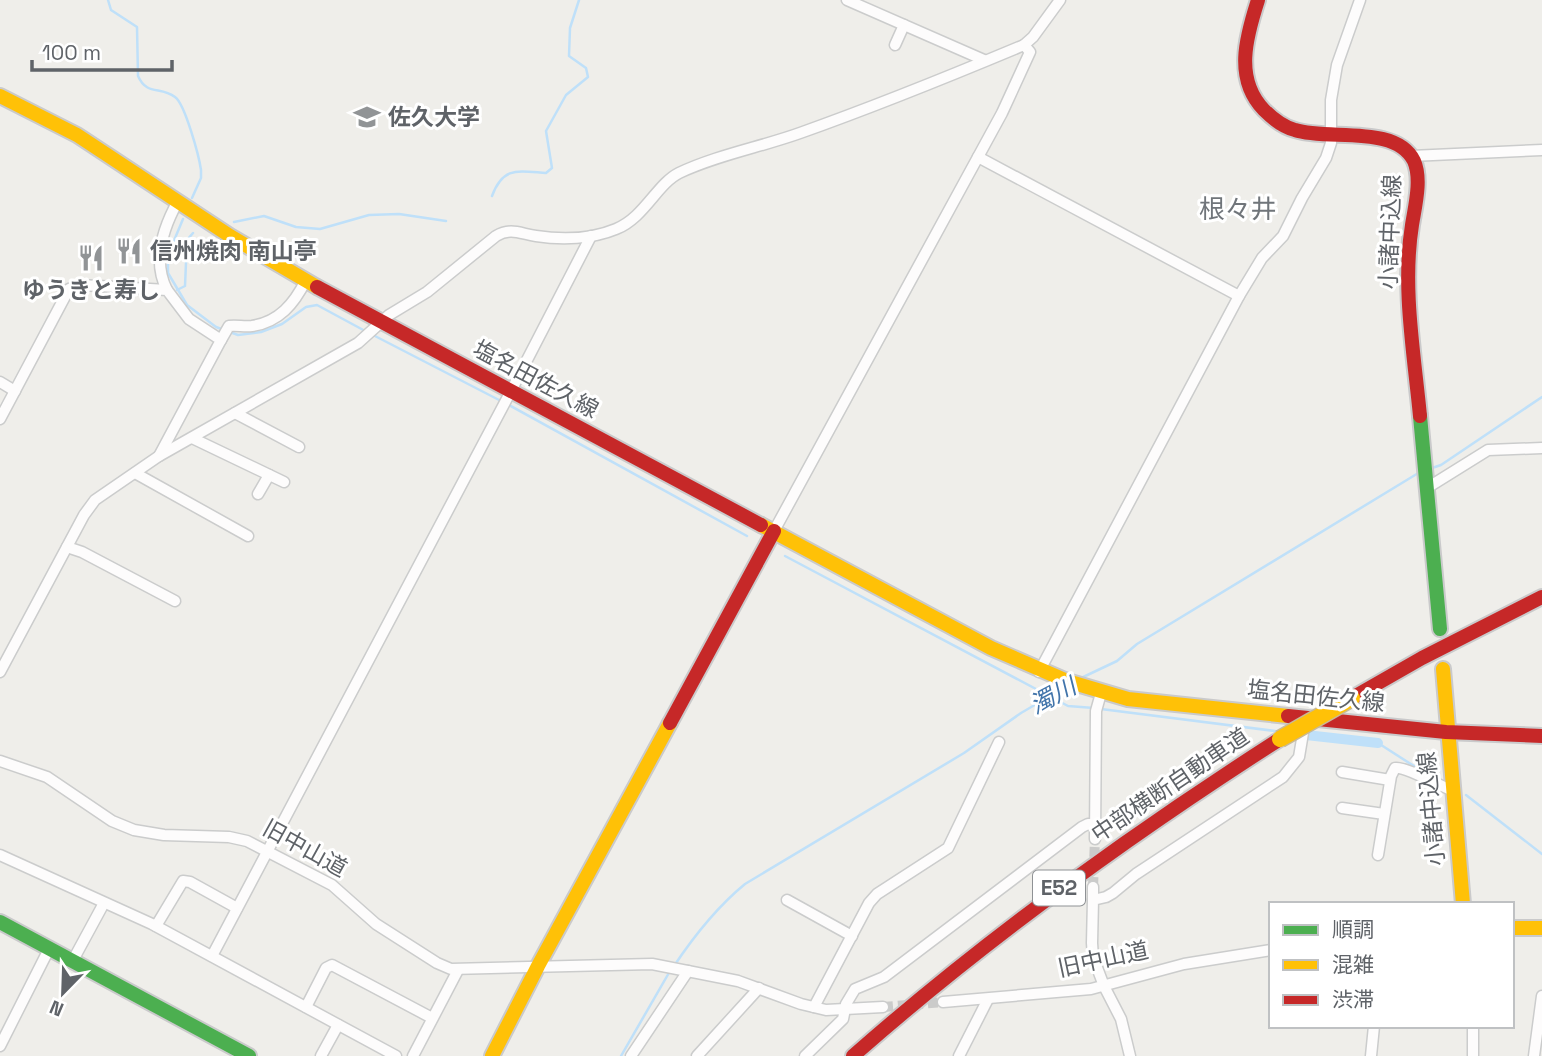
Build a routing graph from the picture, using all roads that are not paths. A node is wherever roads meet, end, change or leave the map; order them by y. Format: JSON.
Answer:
{"nodes":[{"id":1,"x":847,"y":0,"type":"edge"},
{"id":2,"x":1060,"y":0,"type":"edge"},
{"id":3,"x":1258,"y":0,"type":"edge"},
{"id":4,"x":1360,"y":0,"type":"edge"},
{"id":5,"x":904,"y":24,"type":"junction"},
{"id":6,"x":1024,"y":45,"type":"junction"},
{"id":7,"x":895,"y":46,"type":"dead end"},
{"id":8,"x":984,"y":60,"type":"junction"},
{"id":9,"x":0,"y":96,"type":"edge"},
{"id":10,"x":1332,"y":137,"type":"junction"},
{"id":11,"x":1542,"y":150,"type":"edge"},
{"id":12,"x":1411,"y":156,"type":"junction"},
{"id":13,"x":978,"y":157,"type":"junction"},
{"id":14,"x":178,"y":201,"type":"junction"},
{"id":15,"x":591,"y":236,"type":"junction"},
{"id":16,"x":306,"y":280,"type":"junction"},
{"id":17,"x":167,"y":290,"type":"junction"},
{"id":18,"x":1239,"y":296,"type":"junction"},
{"id":19,"x":374,"y":328,"type":"junction"},
{"id":20,"x":224,"y":335,"type":"junction"},
{"id":21,"x":0,"y":382,"type":"edge"},
{"id":22,"x":15,"y":391,"type":"junction"},
{"id":23,"x":507,"y":400,"type":"junction"},
{"id":24,"x":235,"y":413,"type":"junction"},
{"id":25,"x":0,"y":419,"type":"edge"},
{"id":26,"x":192,"y":438,"type":"junction"},
{"id":27,"x":291,"y":446,"type":"dead end"},
{"id":28,"x":1542,"y":448,"type":"edge"},
{"id":29,"x":159,"y":456,"type":"junction"},
{"id":30,"x":135,"y":473,"type":"junction"},
{"id":31,"x":269,"y":475,"type":"junction"},
{"id":32,"x":284,"y":482,"type":"dead end"},
{"id":33,"x":1427,"y":484,"type":"junction"},
{"id":34,"x":258,"y":494,"type":"dead end"},
{"id":35,"x":774,"y":531,"type":"junction"},
{"id":36,"x":248,"y":536,"type":"dead end"},
{"id":37,"x":67,"y":547,"type":"junction"},
{"id":38,"x":1542,"y":597,"type":"edge"},
{"id":39,"x":175,"y":601,"type":"dead end"},
{"id":40,"x":1440,"y":629,"type":"dead end"},
{"id":41,"x":1443,"y":669,"type":"dead end"},
{"id":42,"x":0,"y":672,"type":"edge"},
{"id":43,"x":1039,"y":672,"type":"junction"},
{"id":44,"x":1095,"y":700,"type":"junction"},
{"id":45,"x":1305,"y":719,"type":"junction"},
{"id":46,"x":1446,"y":732,"type":"junction"},
{"id":47,"x":1542,"y":736,"type":"edge"},
{"id":48,"x":999,"y":742,"type":"dead end"},
{"id":49,"x":0,"y":761,"type":"edge"},
{"id":50,"x":1342,"y":772,"type":"dead end"},
{"id":51,"x":1390,"y":780,"type":"junction"},
{"id":52,"x":1453,"y":791,"type":"junction"},
{"id":53,"x":1342,"y":808,"type":"dead end"},
{"id":54,"x":1384,"y":814,"type":"junction"},
{"id":55,"x":1095,"y":824,"type":"junction"},
{"id":56,"x":1094,"y":839,"type":"tunnel mouth"},
{"id":57,"x":268,"y":851,"type":"junction"},
{"id":58,"x":0,"y":855,"type":"edge"},
{"id":59,"x":1378,"y":855,"type":"dead end"},
{"id":60,"x":1093,"y":887,"type":"tunnel mouth"},
{"id":61,"x":788,"y":900,"type":"dead end"},
{"id":62,"x":1093,"y":900,"type":"junction"},
{"id":63,"x":1463,"y":902,"type":"edge"},
{"id":64,"x":104,"y":903,"type":"junction"},
{"id":65,"x":237,"y":908,"type":"junction"},
{"id":66,"x":0,"y":922,"type":"edge"},
{"id":67,"x":156,"y":926,"type":"junction"},
{"id":68,"x":1514,"y":928,"type":"edge"},
{"id":69,"x":1542,"y":928,"type":"edge"},
{"id":70,"x":852,"y":936,"type":"junction"},
{"id":71,"x":49,"y":949,"type":"junction"},
{"id":72,"x":1269,"y":950,"type":"edge"},
{"id":73,"x":212,"y":956,"type":"junction"},
{"id":74,"x":72,"y":962,"type":"junction"},
{"id":75,"x":538,"y":966,"type":"junction"},
{"id":76,"x":458,"y":970,"type":"junction"},
{"id":77,"x":687,"y":971,"type":"junction"},
{"id":78,"x":1104,"y":986,"type":"junction"},
{"id":79,"x":759,"y":988,"type":"junction"},
{"id":80,"x":1542,"y":996,"type":"edge"},
{"id":81,"x":988,"y":999,"type":"junction"},
{"id":82,"x":943,"y":1002,"type":"tunnel mouth"},
{"id":83,"x":306,"y":1007,"type":"junction"},
{"id":84,"x":814,"y":1007,"type":"junction"},
{"id":85,"x":883,"y":1007,"type":"tunnel mouth"},
{"id":86,"x":845,"y":1009,"type":"junction"},
{"id":87,"x":432,"y":1018,"type":"junction"},
{"id":88,"x":338,"y":1025,"type":"junction"},
{"id":89,"x":1374,"y":1028,"type":"edge"},
{"id":90,"x":1473,"y":1028,"type":"edge"},
{"id":91,"x":0,"y":1046,"type":"edge"},
{"id":92,"x":249,"y":1056,"type":"edge"},
{"id":93,"x":321,"y":1056,"type":"edge"},
{"id":94,"x":396,"y":1056,"type":"edge"},
{"id":95,"x":412,"y":1056,"type":"edge"},
{"id":96,"x":492,"y":1056,"type":"edge"},
{"id":97,"x":631,"y":1056,"type":"edge"},
{"id":98,"x":697,"y":1056,"type":"edge"},
{"id":99,"x":805,"y":1056,"type":"edge"},
{"id":100,"x":853,"y":1056,"type":"edge"},
{"id":101,"x":959,"y":1056,"type":"edge"},
{"id":102,"x":1130,"y":1056,"type":"edge"},
{"id":103,"x":1371,"y":1056,"type":"edge"},
{"id":104,"x":1473,"y":1056,"type":"edge"},
{"id":105,"x":1534,"y":1056,"type":"edge"}],
"edges":[{"from":1,"to":5,"type":"street"},
{"from":2,"to":6,"type":"street"},
{"from":3,"to":10,"type":"main road","name":"小諸中込線"},
{"from":4,"to":10,"type":"street"},
{"from":5,"to":7,"type":"street"},
{"from":5,"to":8,"type":"street"},
{"from":6,"to":8,"type":"street"},
{"from":6,"to":13,"type":"street"},
{"from":8,"to":15,"type":"street"},
{"from":9,"to":14,"type":"main road","name":"塩名田佐久線"},
{"from":10,"to":12,"type":"main road","name":"小諸中込線"},
{"from":10,"to":18,"type":"street"},
{"from":11,"to":12,"type":"street"},
{"from":12,"to":33,"type":"main road","name":"小諸中込線"},
{"from":13,"to":18,"type":"street"},
{"from":13,"to":35,"type":"street"},
{"from":14,"to":16,"type":"main road","name":"塩名田佐久線"},
{"from":14,"to":17,"type":"street"},
{"from":15,"to":19,"type":"street"},
{"from":15,"to":23,"type":"street"},
{"from":16,"to":19,"type":"main road","name":"塩名田佐久線"},
{"from":16,"to":20,"type":"street"},
{"from":17,"to":20,"type":"street"},
{"from":17,"to":22,"type":"street"},
{"from":18,"to":43,"type":"street"},
{"from":19,"to":23,"type":"main road","name":"塩名田佐久線"},
{"from":19,"to":24,"type":"street"},
{"from":20,"to":29,"type":"street"},
{"from":21,"to":22,"type":"street"},
{"from":22,"to":25,"type":"street"},
{"from":23,"to":35,"type":"main road","name":"塩名田佐久線"},
{"from":23,"to":57,"type":"street"},
{"from":24,"to":26,"type":"street"},
{"from":24,"to":27,"type":"street"},
{"from":26,"to":29,"type":"street"},
{"from":26,"to":31,"type":"street"},
{"from":28,"to":33,"type":"street"},
{"from":29,"to":30,"type":"street"},
{"from":30,"to":36,"type":"street"},
{"from":30,"to":37,"type":"street"},
{"from":31,"to":32,"type":"street"},
{"from":31,"to":34,"type":"street"},
{"from":33,"to":40,"type":"main road","name":"小諸中込線"},
{"from":35,"to":43,"type":"main road","name":"塩名田佐久線"},
{"from":35,"to":75,"type":"main road"},
{"from":37,"to":39,"type":"street"},
{"from":37,"to":42,"type":"street"},
{"from":38,"to":100,"type":"main road","name":"中部横断自動車道","number":"E52","bridge":true},
{"from":41,"to":46,"type":"main road","name":"小諸中込線"},
{"from":43,"to":44,"type":"main road","name":"塩名田佐久線"},
{"from":44,"to":45,"type":"main road","name":"塩名田佐久線"},
{"from":44,"to":55,"type":"street"},
{"from":45,"to":46,"type":"main road","name":"塩名田佐久線"},
{"from":45,"to":62,"type":"street"},
{"from":46,"to":47,"type":"main road","name":"塩名田佐久線"},
{"from":46,"to":52,"type":"main road","name":"小諸中込線"},
{"from":48,"to":70,"type":"street"},
{"from":49,"to":57,"type":"street","name":"旧中山道"},
{"from":50,"to":51,"type":"street"},
{"from":51,"to":52,"type":"street"},
{"from":51,"to":54,"type":"street"},
{"from":52,"to":63,"type":"main road","name":"小諸中込線"},
{"from":53,"to":54,"type":"street"},
{"from":54,"to":59,"type":"street"},
{"from":55,"to":56,"type":"street"},
{"from":55,"to":86,"type":"street"},
{"from":57,"to":65,"type":"street"},
{"from":57,"to":76,"type":"street","name":"旧中山道"},
{"from":58,"to":64,"type":"street"},
{"from":60,"to":62,"type":"street"},
{"from":61,"to":70,"type":"street"},
{"from":62,"to":78,"type":"street"},
{"from":64,"to":67,"type":"street"},
{"from":64,"to":74,"type":"street"},
{"from":65,"to":67,"type":"street"},
{"from":65,"to":73,"type":"street"},
{"from":66,"to":71,"type":"main road"},
{"from":67,"to":73,"type":"street"},
{"from":68,"to":69,"type":"main road"},
{"from":70,"to":84,"type":"street"},
{"from":71,"to":74,"type":"main road"},
{"from":71,"to":91,"type":"street"},
{"from":72,"to":78,"type":"street","name":"旧中山道"},
{"from":73,"to":83,"type":"street"},
{"from":74,"to":92,"type":"main road"},
{"from":75,"to":76,"type":"street","name":"旧中山道"},
{"from":75,"to":77,"type":"street","name":"旧中山道"},
{"from":75,"to":96,"type":"main road"},
{"from":76,"to":87,"type":"street"},
{"from":77,"to":79,"type":"street"},
{"from":77,"to":97,"type":"street"},
{"from":78,"to":81,"type":"street","name":"旧中山道"},
{"from":78,"to":102,"type":"street"},
{"from":79,"to":84,"type":"street"},
{"from":79,"to":98,"type":"street"},
{"from":80,"to":105,"type":"street"},
{"from":81,"to":82,"type":"street","name":"旧中山道"},
{"from":81,"to":101,"type":"street"},
{"from":83,"to":87,"type":"street"},
{"from":83,"to":88,"type":"street"},
{"from":84,"to":86,"type":"street"},
{"from":85,"to":86,"type":"street"},
{"from":86,"to":99,"type":"street"},
{"from":87,"to":95,"type":"street"},
{"from":88,"to":93,"type":"street"},
{"from":88,"to":94,"type":"street"},
{"from":89,"to":103,"type":"street"},
{"from":90,"to":104,"type":"street"}]}
